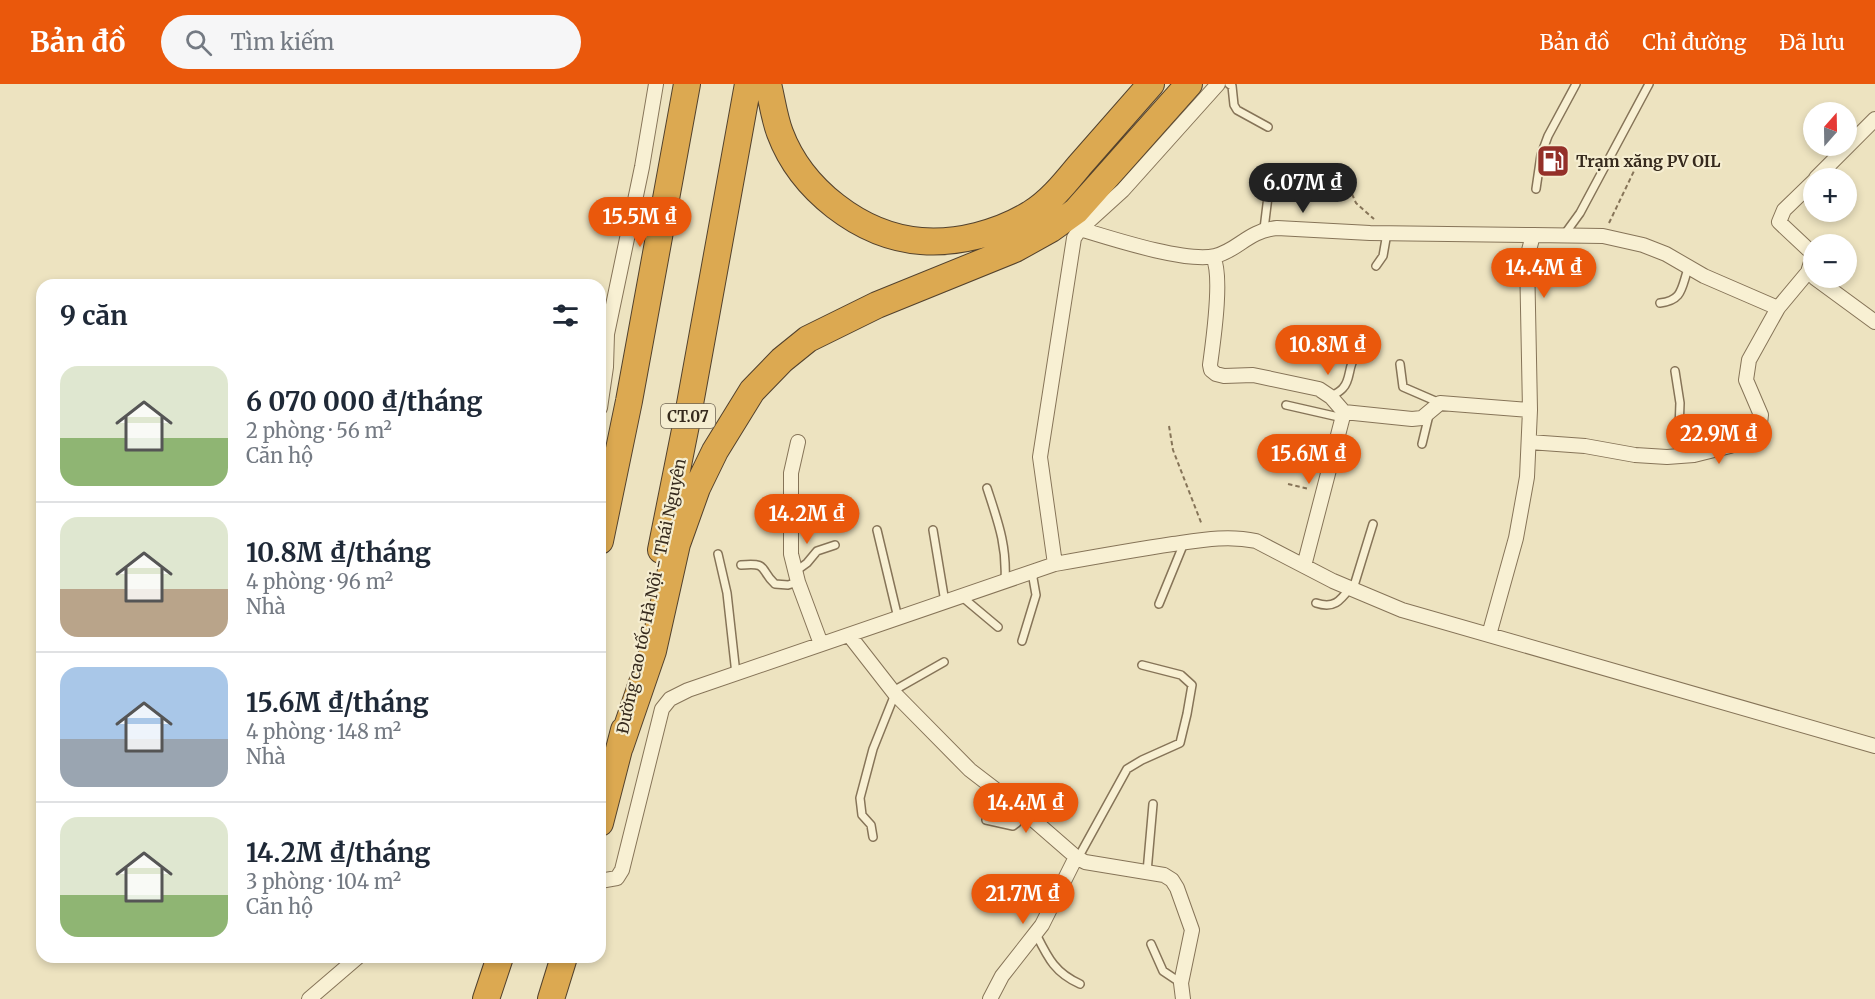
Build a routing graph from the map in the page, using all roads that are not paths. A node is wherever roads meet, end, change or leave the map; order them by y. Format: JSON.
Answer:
{"nodes":[{"id":1,"x":656,"y":84,"type":"edge"},
{"id":2,"x":673,"y":84,"type":"edge"},
{"id":3,"x":687,"y":84,"type":"edge"},
{"id":4,"x":748,"y":84,"type":"edge"},
{"id":5,"x":768,"y":84,"type":"edge"},
{"id":6,"x":1150,"y":84,"type":"edge"},
{"id":7,"x":1189,"y":84,"type":"edge"},
{"id":8,"x":1218,"y":84,"type":"edge"},
{"id":9,"x":1229,"y":84,"type":"edge"},
{"id":10,"x":1576,"y":84,"type":"edge"},
{"id":11,"x":1649,"y":84,"type":"edge"},
{"id":12,"x":1875,"y":119,"type":"edge"},
{"id":13,"x":1268,"y":127,"type":"dead end"},
{"id":14,"x":1827,"y":168,"type":"edge"},
{"id":15,"x":1270,"y":180,"type":"dead end"},
{"id":16,"x":1536,"y":189,"type":"dead end"},
{"id":17,"x":1803,"y":192,"type":"edge"},
{"id":18,"x":1080,"y":229,"type":"junction"},
{"id":19,"x":1264,"y":229,"type":"junction"},
{"id":20,"x":1383,"y":233,"type":"junction"},
{"id":21,"x":1533,"y":235,"type":"junction"},
{"id":22,"x":1564,"y":236,"type":"junction"},
{"id":23,"x":1803,"y":245,"type":"edge"},
{"id":24,"x":1213,"y":256,"type":"junction"},
{"id":25,"x":1376,"y":266,"type":"dead end"},
{"id":26,"x":1689,"y":266,"type":"junction"},
{"id":27,"x":1803,"y":284,"type":"edge"},
{"id":28,"x":1829,"y":288,"type":"edge"},
{"id":29,"x":1660,"y":303,"type":"dead end"},
{"id":30,"x":1778,"y":308,"type":"junction"},
{"id":31,"x":1875,"y":322,"type":"edge"},
{"id":32,"x":1370,"y":356,"type":"dead end"},
{"id":33,"x":1400,"y":364,"type":"dead end"},
{"id":34,"x":606,"y":367,"type":"edge"},
{"id":35,"x":635,"y":368,"type":"junction"},
{"id":36,"x":1675,"y":370,"type":"dead end"},
{"id":37,"x":1331,"y":397,"type":"junction"},
{"id":38,"x":1286,"y":405,"type":"dead end"},
{"id":39,"x":1435,"y":408,"type":"junction"},
{"id":40,"x":1530,"y":410,"type":"junction"},
{"id":41,"x":1344,"y":415,"type":"junction"},
{"id":42,"x":798,"y":442,"type":"dead end"},
{"id":43,"x":1529,"y":442,"type":"junction"},
{"id":44,"x":1422,"y":444,"type":"dead end"},
{"id":45,"x":1678,"y":456,"type":"junction"},
{"id":46,"x":987,"y":488,"type":"dead end"},
{"id":47,"x":606,"y":511,"type":"edge"},
{"id":48,"x":1373,"y":524,"type":"dead end"},
{"id":49,"x":877,"y":530,"type":"dead end"},
{"id":50,"x":933,"y":530,"type":"dead end"},
{"id":51,"x":1184,"y":543,"type":"junction"},
{"id":52,"x":835,"y":545,"type":"dead end"},
{"id":53,"x":718,"y":554,"type":"dead end"},
{"id":54,"x":1055,"y":564,"type":"junction"},
{"id":55,"x":741,"y":566,"type":"dead end"},
{"id":56,"x":1305,"y":566,"type":"junction"},
{"id":57,"x":1035,"y":571,"type":"junction"},
{"id":58,"x":797,"y":577,"type":"junction"},
{"id":59,"x":1005,"y":581,"type":"junction"},
{"id":60,"x":1351,"y":589,"type":"junction"},
{"id":61,"x":961,"y":596,"type":"junction"},
{"id":62,"x":945,"y":602,"type":"junction"},
{"id":63,"x":1316,"y":603,"type":"dead end"},
{"id":64,"x":1159,"y":604,"type":"dead end"},
{"id":65,"x":898,"y":618,"type":"junction"},
{"id":66,"x":998,"y":627,"type":"dead end"},
{"id":67,"x":849,"y":634,"type":"junction"},
{"id":68,"x":1489,"y":635,"type":"junction"},
{"id":69,"x":1022,"y":641,"type":"dead end"},
{"id":70,"x":821,"y":644,"type":"junction"},
{"id":71,"x":944,"y":662,"type":"dead end"},
{"id":72,"x":1142,"y":664,"type":"dead end"},
{"id":73,"x":736,"y":674,"type":"junction"},
{"id":74,"x":894,"y":693,"type":"junction"},
{"id":75,"x":1875,"y":746,"type":"edge"},
{"id":76,"x":620,"y":747,"type":"junction"},
{"id":77,"x":606,"y":800,"type":"edge"},
{"id":78,"x":1153,"y":804,"type":"dead end"},
{"id":79,"x":1022,"y":810,"type":"junction"},
{"id":80,"x":986,"y":820,"type":"dead end"},
{"id":81,"x":873,"y":837,"type":"dead end"},
{"id":82,"x":1077,"y":858,"type":"junction"},
{"id":83,"x":1148,"y":872,"type":"junction"},
{"id":84,"x":606,"y":880,"type":"edge"},
{"id":85,"x":1036,"y":934,"type":"junction"},
{"id":86,"x":1151,"y":944,"type":"dead end"},
{"id":87,"x":351,"y":963,"type":"edge"},
{"id":88,"x":498,"y":963,"type":"edge"},
{"id":89,"x":562,"y":963,"type":"edge"},
{"id":90,"x":1181,"y":983,"type":"junction"},
{"id":91,"x":1080,"y":984,"type":"dead end"},
{"id":92,"x":309,"y":999,"type":"edge"},
{"id":93,"x":486,"y":999,"type":"edge"},
{"id":94,"x":551,"y":999,"type":"edge"},
{"id":95,"x":990,"y":999,"type":"edge"},
{"id":96,"x":1183,"y":999,"type":"edge"}],
"edges":[{"from":1,"to":34,"type":"street"},
{"from":2,"to":35,"type":"highway"},
{"from":3,"to":35,"type":"highway"},
{"from":4,"to":76,"type":"highway","name":"Đường cao tốc Hà Nội - Thái Nguyên","number":"CT.07"},
{"from":5,"to":6,"type":"highway"},
{"from":7,"to":76,"type":"highway"},
{"from":8,"to":18,"type":"street"},
{"from":9,"to":13,"type":"lane"},
{"from":10,"to":16,"type":"lane"},
{"from":11,"to":22,"type":"lane"},
{"from":12,"to":14,"type":"street"},
{"from":15,"to":19,"type":"lane"},
{"from":17,"to":23,"type":"street"},
{"from":18,"to":24,"type":"street"},
{"from":18,"to":54,"type":"street"},
{"from":19,"to":20,"type":"street"},
{"from":19,"to":24,"type":"street"},
{"from":20,"to":21,"type":"street"},
{"from":20,"to":25,"type":"lane"},
{"from":21,"to":22,"type":"street"},
{"from":21,"to":40,"type":"street"},
{"from":22,"to":26,"type":"street"},
{"from":24,"to":37,"type":"street"},
{"from":26,"to":29,"type":"lane"},
{"from":26,"to":30,"type":"street"},
{"from":27,"to":30,"type":"street"},
{"from":28,"to":31,"type":"street"},
{"from":30,"to":45,"type":"street"},
{"from":32,"to":37,"type":"lane"},
{"from":33,"to":39,"type":"lane"},
{"from":35,"to":47,"type":"highway"},
{"from":36,"to":45,"type":"lane"},
{"from":37,"to":41,"type":"street"},
{"from":38,"to":41,"type":"lane"},
{"from":39,"to":40,"type":"street"},
{"from":39,"to":41,"type":"street"},
{"from":39,"to":44,"type":"lane"},
{"from":40,"to":43,"type":"street"},
{"from":41,"to":56,"type":"street"},
{"from":42,"to":58,"type":"street"},
{"from":43,"to":45,"type":"street"},
{"from":43,"to":68,"type":"street"},
{"from":46,"to":59,"type":"lane"},
{"from":48,"to":60,"type":"lane"},
{"from":49,"to":65,"type":"lane"},
{"from":50,"to":62,"type":"lane"},
{"from":51,"to":54,"type":"street"},
{"from":51,"to":56,"type":"street"},
{"from":51,"to":64,"type":"lane"},
{"from":52,"to":58,"type":"lane"},
{"from":53,"to":73,"type":"lane"},
{"from":54,"to":57,"type":"street"},
{"from":55,"to":58,"type":"lane"},
{"from":56,"to":60,"type":"street"},
{"from":57,"to":59,"type":"street"},
{"from":57,"to":69,"type":"lane"},
{"from":58,"to":70,"type":"street"},
{"from":59,"to":61,"type":"street"},
{"from":60,"to":63,"type":"lane"},
{"from":60,"to":68,"type":"street"},
{"from":61,"to":62,"type":"street"},
{"from":61,"to":66,"type":"lane"},
{"from":62,"to":65,"type":"street"},
{"from":65,"to":67,"type":"street"},
{"from":67,"to":70,"type":"street"},
{"from":67,"to":74,"type":"street"},
{"from":68,"to":75,"type":"street"},
{"from":70,"to":73,"type":"street"},
{"from":71,"to":74,"type":"lane"},
{"from":72,"to":82,"type":"lane"},
{"from":73,"to":84,"type":"street"},
{"from":74,"to":79,"type":"street"},
{"from":74,"to":81,"type":"lane"},
{"from":76,"to":77,"type":"highway","name":"Đường cao tốc Hà Nội - Thái Nguyên","number":"CT.07"},
{"from":78,"to":83,"type":"lane"},
{"from":79,"to":80,"type":"lane"},
{"from":79,"to":82,"type":"street"},
{"from":82,"to":83,"type":"street"},
{"from":82,"to":85,"type":"street"},
{"from":83,"to":90,"type":"street"},
{"from":85,"to":91,"type":"lane"},
{"from":85,"to":95,"type":"street"},
{"from":86,"to":90,"type":"lane"},
{"from":87,"to":92,"type":"street"},
{"from":88,"to":93,"type":"highway"},
{"from":89,"to":94,"type":"highway"},
{"from":90,"to":96,"type":"street"}]}
